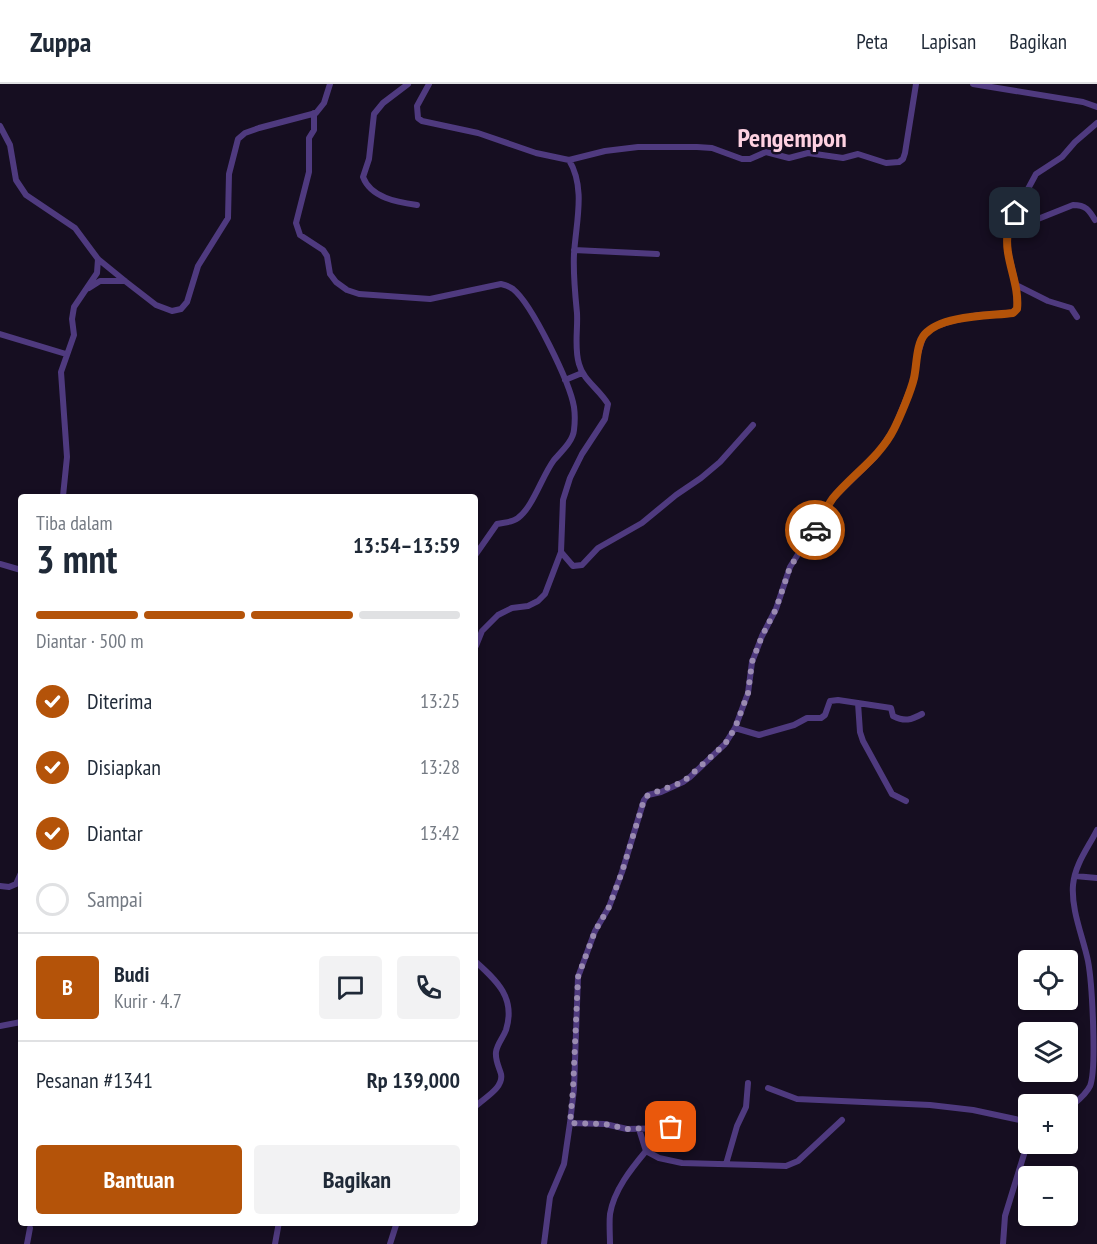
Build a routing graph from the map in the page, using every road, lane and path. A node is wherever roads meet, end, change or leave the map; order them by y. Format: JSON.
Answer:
{"nodes":[{"id":1,"x":330,"y":84,"type":"edge"},
{"id":2,"x":408,"y":84,"type":"edge"},
{"id":3,"x":429,"y":84,"type":"edge"},
{"id":4,"x":916,"y":84,"type":"edge"},
{"id":5,"x":974,"y":84,"type":"edge"},
{"id":6,"x":1097,"y":107,"type":"edge"},
{"id":7,"x":314,"y":113,"type":"junction"},
{"id":8,"x":1097,"y":123,"type":"edge"},
{"id":9,"x":0,"y":126,"type":"edge"},
{"id":10,"x":569,"y":160,"type":"junction"},
{"id":11,"x":417,"y":205,"type":"dead end"},
{"id":12,"x":1095,"y":220,"type":"dead end"},
{"id":13,"x":1008,"y":231,"type":"junction"},
{"id":14,"x":574,"y":250,"type":"junction"},
{"id":15,"x":657,"y":254,"type":"dead end"},
{"id":16,"x":98,"y":259,"type":"junction"},
{"id":17,"x":125,"y":281,"type":"junction"},
{"id":18,"x":1016,"y":285,"type":"junction"},
{"id":19,"x":84,"y":292,"type":"junction"},
{"id":20,"x":1077,"y":317,"type":"dead end"},
{"id":21,"x":0,"y":334,"type":"edge"},
{"id":22,"x":66,"y":354,"type":"junction"},
{"id":23,"x":582,"y":373,"type":"junction"},
{"id":24,"x":565,"y":380,"type":"junction"},
{"id":25,"x":753,"y":425,"type":"dead end"},
{"id":26,"x":63,"y":494,"type":"edge"},
{"id":27,"x":478,"y":551,"type":"edge"},
{"id":28,"x":561,"y":552,"type":"junction"},
{"id":29,"x":0,"y":564,"type":"edge"},
{"id":30,"x":18,"y":569,"type":"edge"},
{"id":31,"x":478,"y":640,"type":"edge"},
{"id":32,"x":858,"y":703,"type":"junction"},
{"id":33,"x":922,"y":714,"type":"dead end"},
{"id":34,"x":735,"y":728,"type":"junction"},
{"id":35,"x":906,"y":801,"type":"dead end"},
{"id":36,"x":1097,"y":830,"type":"edge"},
{"id":37,"x":1075,"y":876,"type":"junction"},
{"id":38,"x":1097,"y":878,"type":"edge"},
{"id":39,"x":18,"y":880,"type":"edge"},
{"id":40,"x":0,"y":886,"type":"edge"},
{"id":41,"x":478,"y":964,"type":"edge"},
{"id":42,"x":18,"y":1023,"type":"edge"},
{"id":43,"x":0,"y":1026,"type":"edge"},
{"id":44,"x":748,"y":1083,"type":"dead end"},
{"id":45,"x":768,"y":1088,"type":"dead end"},
{"id":46,"x":1078,"y":1101,"type":"edge"},
{"id":47,"x":478,"y":1104,"type":"edge"},
{"id":48,"x":688,"y":1114,"type":"dead end"},
{"id":49,"x":842,"y":1120,"type":"dead end"},
{"id":50,"x":1018,"y":1120,"type":"edge"},
{"id":51,"x":570,"y":1123,"type":"junction"},
{"id":52,"x":639,"y":1129,"type":"junction"},
{"id":53,"x":646,"y":1151,"type":"junction"},
{"id":54,"x":1024,"y":1154,"type":"edge"},
{"id":55,"x":726,"y":1164,"type":"junction"},
{"id":56,"x":278,"y":1226,"type":"edge"},
{"id":57,"x":396,"y":1226,"type":"edge"},
{"id":58,"x":30,"y":1228,"type":"dead end"},
{"id":59,"x":27,"y":1244,"type":"edge"},
{"id":60,"x":275,"y":1244,"type":"edge"},
{"id":61,"x":390,"y":1244,"type":"edge"},
{"id":62,"x":544,"y":1244,"type":"edge"},
{"id":63,"x":610,"y":1244,"type":"edge"},
{"id":64,"x":1003,"y":1244,"type":"edge"}],
"edges":[{"from":1,"to":7,"type":"street"},
{"from":2,"to":11,"type":"street"},
{"from":3,"to":10,"type":"street"},
{"from":4,"to":10,"type":"street"},
{"from":5,"to":6,"type":"street"},
{"from":7,"to":17,"type":"street"},
{"from":7,"to":24,"type":"street"},
{"from":8,"to":13,"type":"street"},
{"from":9,"to":16,"type":"street"},
{"from":10,"to":14,"type":"street"},
{"from":12,"to":13,"type":"street"},
{"from":13,"to":18,"type":"street"},
{"from":14,"to":15,"type":"street"},
{"from":14,"to":23,"type":"street"},
{"from":16,"to":17,"type":"street"},
{"from":16,"to":19,"type":"street"},
{"from":17,"to":19,"type":"street"},
{"from":18,"to":20,"type":"street"},
{"from":18,"to":34,"type":"street"},
{"from":19,"to":22,"type":"street"},
{"from":21,"to":22,"type":"street"},
{"from":22,"to":26,"type":"street"},
{"from":23,"to":24,"type":"street"},
{"from":23,"to":28,"type":"street"},
{"from":24,"to":27,"type":"street"},
{"from":25,"to":28,"type":"street"},
{"from":28,"to":31,"type":"street"},
{"from":29,"to":30,"type":"street"},
{"from":32,"to":33,"type":"street"},
{"from":32,"to":34,"type":"street"},
{"from":32,"to":35,"type":"street"},
{"from":34,"to":51,"type":"street"},
{"from":36,"to":37,"type":"street"},
{"from":37,"to":38,"type":"street"},
{"from":37,"to":46,"type":"street"},
{"from":39,"to":40,"type":"street"},
{"from":41,"to":47,"type":"street"},
{"from":42,"to":43,"type":"street"},
{"from":44,"to":55,"type":"street"},
{"from":45,"to":50,"type":"street"},
{"from":48,"to":52,"type":"street"},
{"from":49,"to":55,"type":"street"},
{"from":51,"to":52,"type":"street"},
{"from":51,"to":62,"type":"street"},
{"from":52,"to":53,"type":"street"},
{"from":53,"to":55,"type":"street"},
{"from":53,"to":63,"type":"street"},
{"from":54,"to":64,"type":"street"},
{"from":56,"to":60,"type":"street"},
{"from":57,"to":61,"type":"street"},
{"from":58,"to":59,"type":"street"}]}
